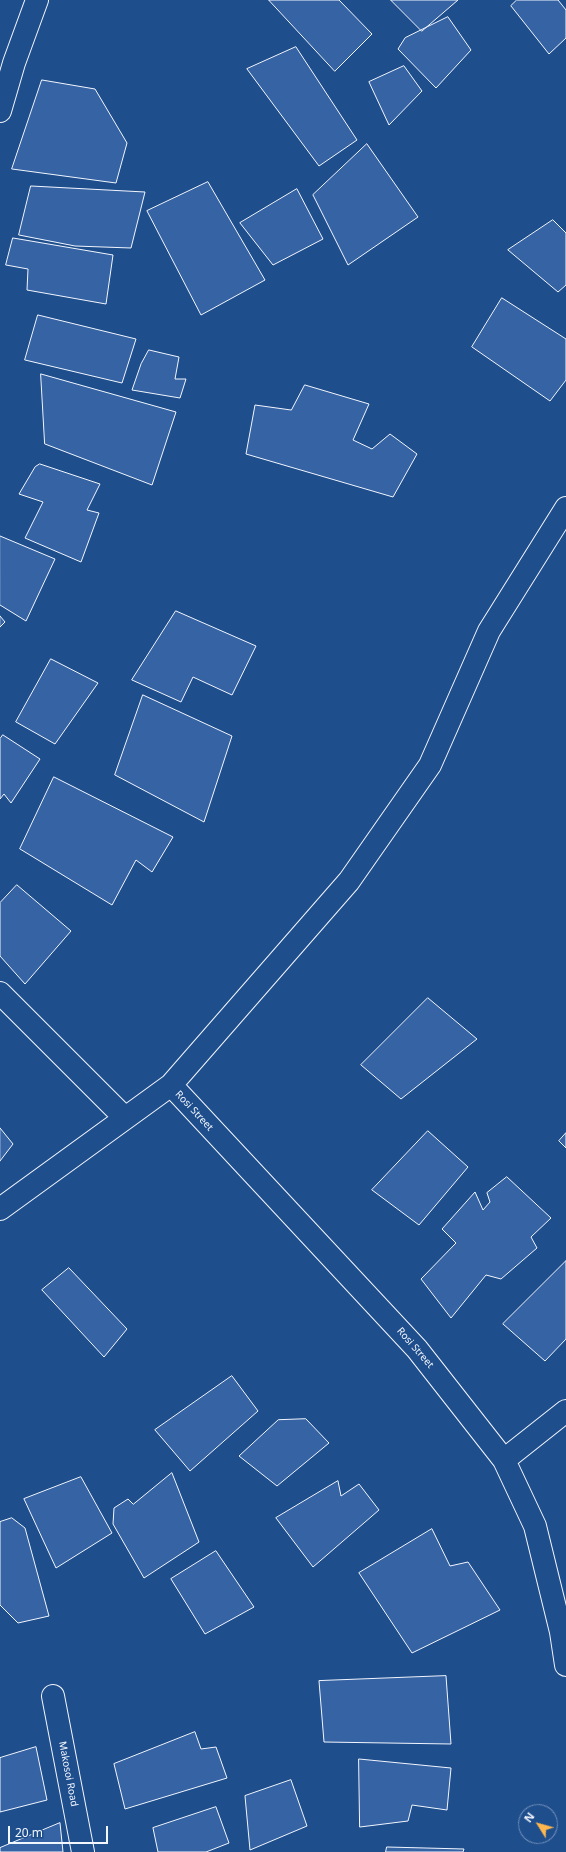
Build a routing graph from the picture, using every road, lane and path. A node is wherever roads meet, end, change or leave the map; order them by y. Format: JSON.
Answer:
{"nodes":[{"id":1,"x":37,"y":0,"type":"edge"},
{"id":2,"x":0,"y":111,"type":"edge"},
{"id":3,"x":566,"y":508,"type":"edge"},
{"id":4,"x":0,"y":993,"type":"edge"},
{"id":5,"x":170,"y":1085,"type":"junction"},
{"id":6,"x":125,"y":1118,"type":"junction"},
{"id":7,"x":0,"y":1209,"type":"edge"},
{"id":8,"x":566,"y":1411,"type":"edge"},
{"id":9,"x":504,"y":1460,"type":"junction"},
{"id":10,"x":566,"y":1666,"type":"edge"},
{"id":11,"x":53,"y":1696,"type":"dead end"},
{"id":12,"x":83,"y":1852,"type":"edge"}],
"edges":[{"from":1,"to":2,"type":"street"},
{"from":3,"to":5,"type":"street"},
{"from":4,"to":6,"type":"street"},
{"from":5,"to":6,"type":"street"},
{"from":5,"to":9,"type":"street","name":"Rosi Street"},
{"from":6,"to":7,"type":"street"},
{"from":8,"to":9,"type":"street"},
{"from":9,"to":10,"type":"street","name":"Rosi Street"},
{"from":11,"to":12,"type":"street","name":"Makosoi Road"}]}
